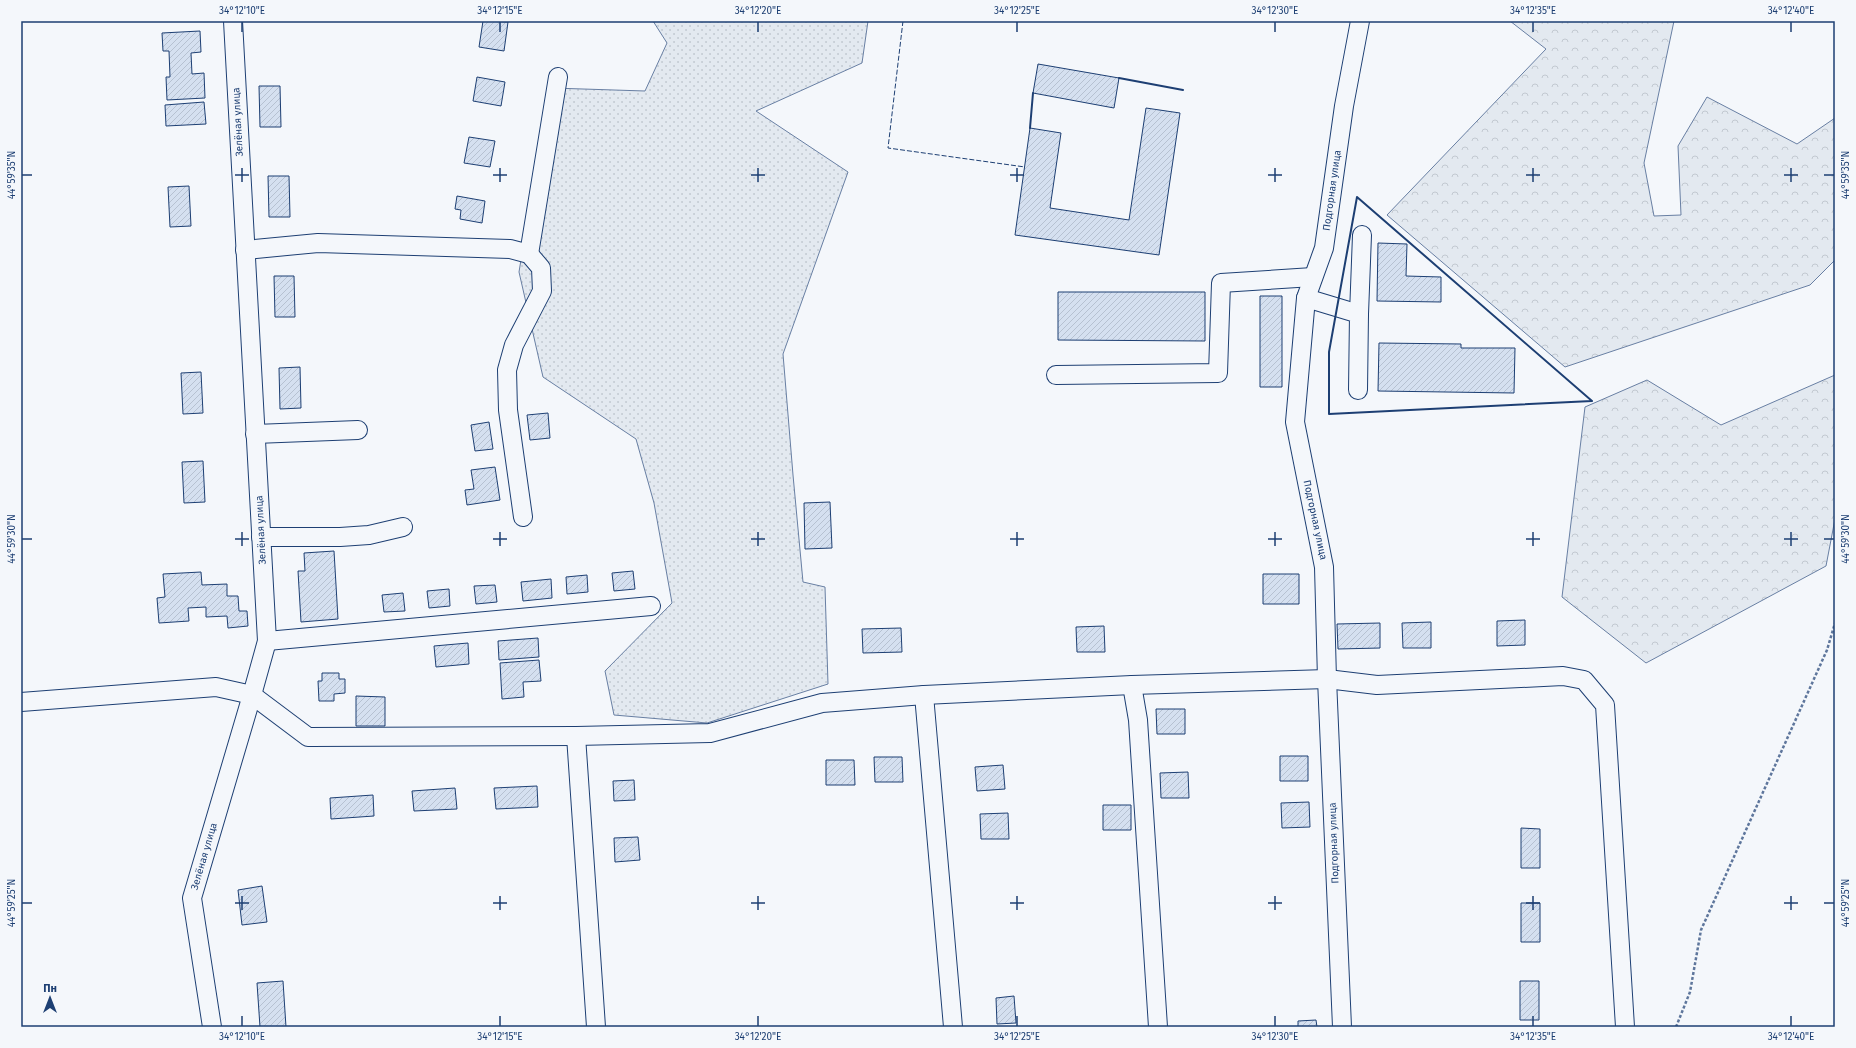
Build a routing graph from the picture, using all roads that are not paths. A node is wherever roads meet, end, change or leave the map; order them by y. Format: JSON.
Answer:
{"nodes":[{"id":1,"x":233,"y":21,"type":"edge"},
{"id":2,"x":1360,"y":21,"type":"edge"},
{"id":3,"x":558,"y":77,"type":"dead end"},
{"id":4,"x":1362,"y":235,"type":"dead end"},
{"id":5,"x":245,"y":250,"type":"junction"},
{"id":6,"x":529,"y":254,"type":"junction"},
{"id":7,"x":1313,"y":278,"type":"junction"},
{"id":8,"x":1306,"y":298,"type":"junction"},
{"id":9,"x":1359,"y":314,"type":"junction"},
{"id":10,"x":1056,"y":375,"type":"dead end"},
{"id":11,"x":1358,"y":390,"type":"dead end"},
{"id":12,"x":358,"y":430,"type":"dead end"},
{"id":13,"x":255,"y":434,"type":"junction"},
{"id":14,"x":523,"y":517,"type":"dead end"},
{"id":15,"x":403,"y":528,"type":"dead end"},
{"id":16,"x":261,"y":537,"type":"junction"},
{"id":17,"x":652,"y":606,"type":"dead end"},
{"id":18,"x":267,"y":641,"type":"junction"},
{"id":19,"x":1327,"y":679,"type":"junction"},
{"id":20,"x":1132,"y":686,"type":"junction"},
{"id":21,"x":252,"y":695,"type":"junction"},
{"id":22,"x":924,"y":695,"type":"junction"},
{"id":23,"x":21,"y":702,"type":"edge"},
{"id":24,"x":576,"y":736,"type":"junction"},
{"id":25,"x":212,"y":1027,"type":"edge"},
{"id":26,"x":596,"y":1027,"type":"edge"},
{"id":27,"x":953,"y":1027,"type":"edge"},
{"id":28,"x":1158,"y":1027,"type":"edge"},
{"id":29,"x":1342,"y":1027,"type":"edge"},
{"id":30,"x":1625,"y":1027,"type":"edge"}],
"edges":[{"from":1,"to":5,"type":"street","name":"Зелёная улица"},
{"from":2,"to":7,"type":"street","name":"Подгорная улица"},
{"from":3,"to":6,"type":"street"},
{"from":4,"to":9,"type":"street"},
{"from":5,"to":6,"type":"street"},
{"from":5,"to":13,"type":"street","name":"Зелёная улица"},
{"from":6,"to":14,"type":"street"},
{"from":7,"to":8,"type":"street","name":"Подгорная улица"},
{"from":7,"to":10,"type":"street"},
{"from":8,"to":9,"type":"street"},
{"from":8,"to":19,"type":"street","name":"Подгорная улица"},
{"from":9,"to":11,"type":"street"},
{"from":12,"to":13,"type":"street"},
{"from":13,"to":16,"type":"street","name":"Зелёная улица"},
{"from":15,"to":16,"type":"street"},
{"from":16,"to":18,"type":"street","name":"Зелёная улица"},
{"from":17,"to":18,"type":"street"},
{"from":18,"to":21,"type":"street","name":"Зелёная улица"},
{"from":19,"to":20,"type":"street"},
{"from":19,"to":29,"type":"street","name":"Подгорная улица"},
{"from":19,"to":30,"type":"street"},
{"from":20,"to":22,"type":"street"},
{"from":20,"to":28,"type":"street"},
{"from":21,"to":23,"type":"street"},
{"from":21,"to":24,"type":"street"},
{"from":21,"to":25,"type":"street","name":"Зелёная улица"},
{"from":22,"to":24,"type":"street"},
{"from":22,"to":27,"type":"street"},
{"from":24,"to":26,"type":"street"}]}
